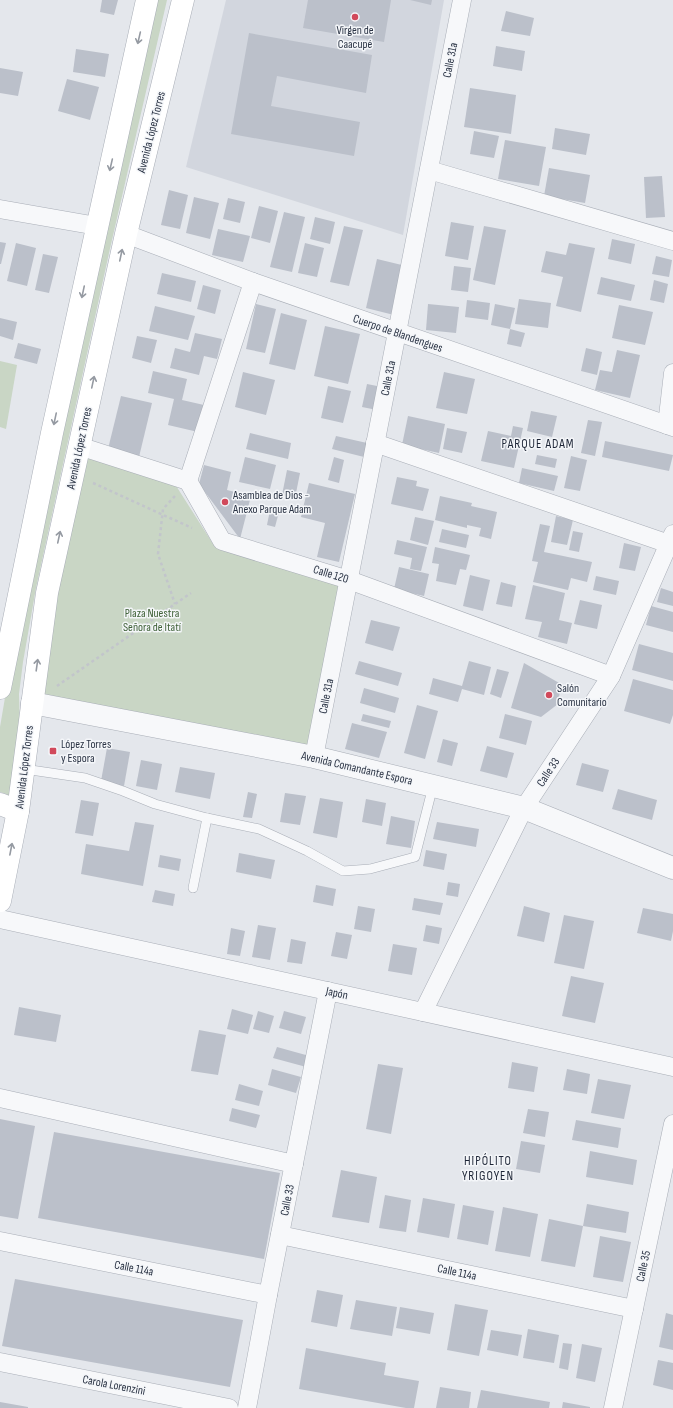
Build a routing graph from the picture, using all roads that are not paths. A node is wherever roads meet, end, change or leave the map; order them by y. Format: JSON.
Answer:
{"nodes":[{"id":1,"x":147,"y":0,"type":"edge"},
{"id":2,"x":183,"y":0,"type":"edge"},
{"id":3,"x":462,"y":0,"type":"edge"},
{"id":4,"x":429,"y":170,"type":"junction"},
{"id":5,"x":0,"y":209,"type":"edge"},
{"id":6,"x":97,"y":226,"type":"junction"},
{"id":7,"x":126,"y":234,"type":"junction"},
{"id":8,"x":673,"y":242,"type":"edge"},
{"id":9,"x":254,"y":282,"type":"junction"},
{"id":10,"x":397,"y":332,"type":"junction"},
{"id":11,"x":673,"y":373,"type":"edge"},
{"id":12,"x":670,"y":426,"type":"edge"},
{"id":13,"x":375,"y":443,"type":"junction"},
{"id":14,"x":79,"y":446,"type":"junction"},
{"id":15,"x":188,"y":481,"type":"junction"},
{"id":16,"x":671,"y":539,"type":"edge"},
{"id":17,"x":349,"y":580,"type":"junction"},
{"id":18,"x":610,"y":676,"type":"junction"},
{"id":19,"x":0,"y":688,"type":"edge"},
{"id":20,"x":32,"y":703,"type":"junction"},
{"id":21,"x":314,"y":757,"type":"junction"},
{"id":22,"x":24,"y":769,"type":"junction"},
{"id":23,"x":433,"y":786,"type":"junction"},
{"id":24,"x":9,"y":808,"type":"edge"},
{"id":25,"x":524,"y":808,"type":"junction"},
{"id":26,"x":207,"y":818,"type":"junction"},
{"id":27,"x":673,"y":868,"type":"edge"},
{"id":28,"x":193,"y":888,"type":"dead end"},
{"id":29,"x":0,"y":901,"type":"edge"},
{"id":30,"x":0,"y":919,"type":"edge"},
{"id":31,"x":328,"y":991,"type":"junction"},
{"id":32,"x":423,"y":1012,"type":"junction"},
{"id":33,"x":673,"y":1067,"type":"edge"},
{"id":34,"x":0,"y":1098,"type":"edge"},
{"id":35,"x":673,"y":1124,"type":"edge"},
{"id":36,"x":294,"y":1164,"type":"junction"},
{"id":37,"x":280,"y":1235,"type":"junction"},
{"id":38,"x":0,"y":1241,"type":"edge"},
{"id":39,"x":268,"y":1294,"type":"junction"},
{"id":40,"x":634,"y":1309,"type":"junction"},
{"id":41,"x":0,"y":1362,"type":"edge"},
{"id":42,"x":228,"y":1408,"type":"edge"},
{"id":43,"x":247,"y":1408,"type":"edge"},
{"id":44,"x":613,"y":1408,"type":"edge"}],
"edges":[{"from":1,"to":6,"type":"main road","one_way":true},
{"from":2,"to":7,"type":"main road","name":"Avenida López Torres"},
{"from":3,"to":4,"type":"street","name":"Calle 31a"},
{"from":4,"to":8,"type":"street"},
{"from":4,"to":10,"type":"street","name":"Calle 31a"},
{"from":5,"to":6,"type":"street"},
{"from":6,"to":19,"type":"main road","one_way":true},
{"from":7,"to":9,"type":"street","name":"Cuerpo de Blandengues"},
{"from":14,"to":7,"type":"main road","name":"Avenida López Torres","one_way":true},
{"from":9,"to":10,"type":"street","name":"Cuerpo de Blandengues"},
{"from":9,"to":15,"type":"street"},
{"from":10,"to":12,"type":"street","name":"Cuerpo de Blandengues"},
{"from":10,"to":13,"type":"street","name":"Calle 31a"},
{"from":11,"to":12,"type":"street"},
{"from":13,"to":16,"type":"street"},
{"from":13,"to":17,"type":"street","name":"Calle 31a"},
{"from":14,"to":15,"type":"street"},
{"from":20,"to":14,"type":"main road","name":"Avenida López Torres","one_way":true},
{"from":15,"to":17,"type":"street","name":"Calle 120"},
{"from":16,"to":18,"type":"street","name":"Calle 33"},
{"from":17,"to":18,"type":"street","name":"Calle 120"},
{"from":17,"to":21,"type":"street","name":"Calle 31a"},
{"from":18,"to":25,"type":"street","name":"Calle 33"},
{"from":20,"to":21,"type":"street","name":"Avenida Comandante Espora"},
{"from":20,"to":22,"type":"main road","name":"Avenida López Torres"},
{"from":21,"to":23,"type":"street","name":"Avenida Comandante Espora"},
{"from":22,"to":24,"type":"main road","name":"Avenida López Torres"},
{"from":22,"to":26,"type":"lane"},
{"from":23,"to":25,"type":"street","name":"Avenida Comandante Espora"},
{"from":23,"to":26,"type":"lane"},
{"from":29,"to":24,"type":"main road","name":"Avenida López Torres","one_way":true},
{"from":25,"to":27,"type":"street","name":"Avenida Comandante Espora"},
{"from":25,"to":32,"type":"street","name":"Calle 33"},
{"from":26,"to":28,"type":"lane"},
{"from":30,"to":31,"type":"street","name":"Japón"},
{"from":31,"to":32,"type":"street","name":"Japón"},
{"from":31,"to":36,"type":"street","name":"Calle 33"},
{"from":32,"to":33,"type":"street","name":"Japón"},
{"from":34,"to":36,"type":"street"},
{"from":35,"to":40,"type":"street","name":"Calle 35"},
{"from":36,"to":37,"type":"street","name":"Calle 33"},
{"from":37,"to":39,"type":"street","name":"Calle 33"},
{"from":37,"to":40,"type":"street","name":"Calle 114a"},
{"from":38,"to":39,"type":"street","name":"Calle 114a"},
{"from":39,"to":43,"type":"street","name":"Calle 33"},
{"from":40,"to":44,"type":"street","name":"Calle 35"},
{"from":41,"to":42,"type":"street","name":"Carola Lorenzini"}]}
